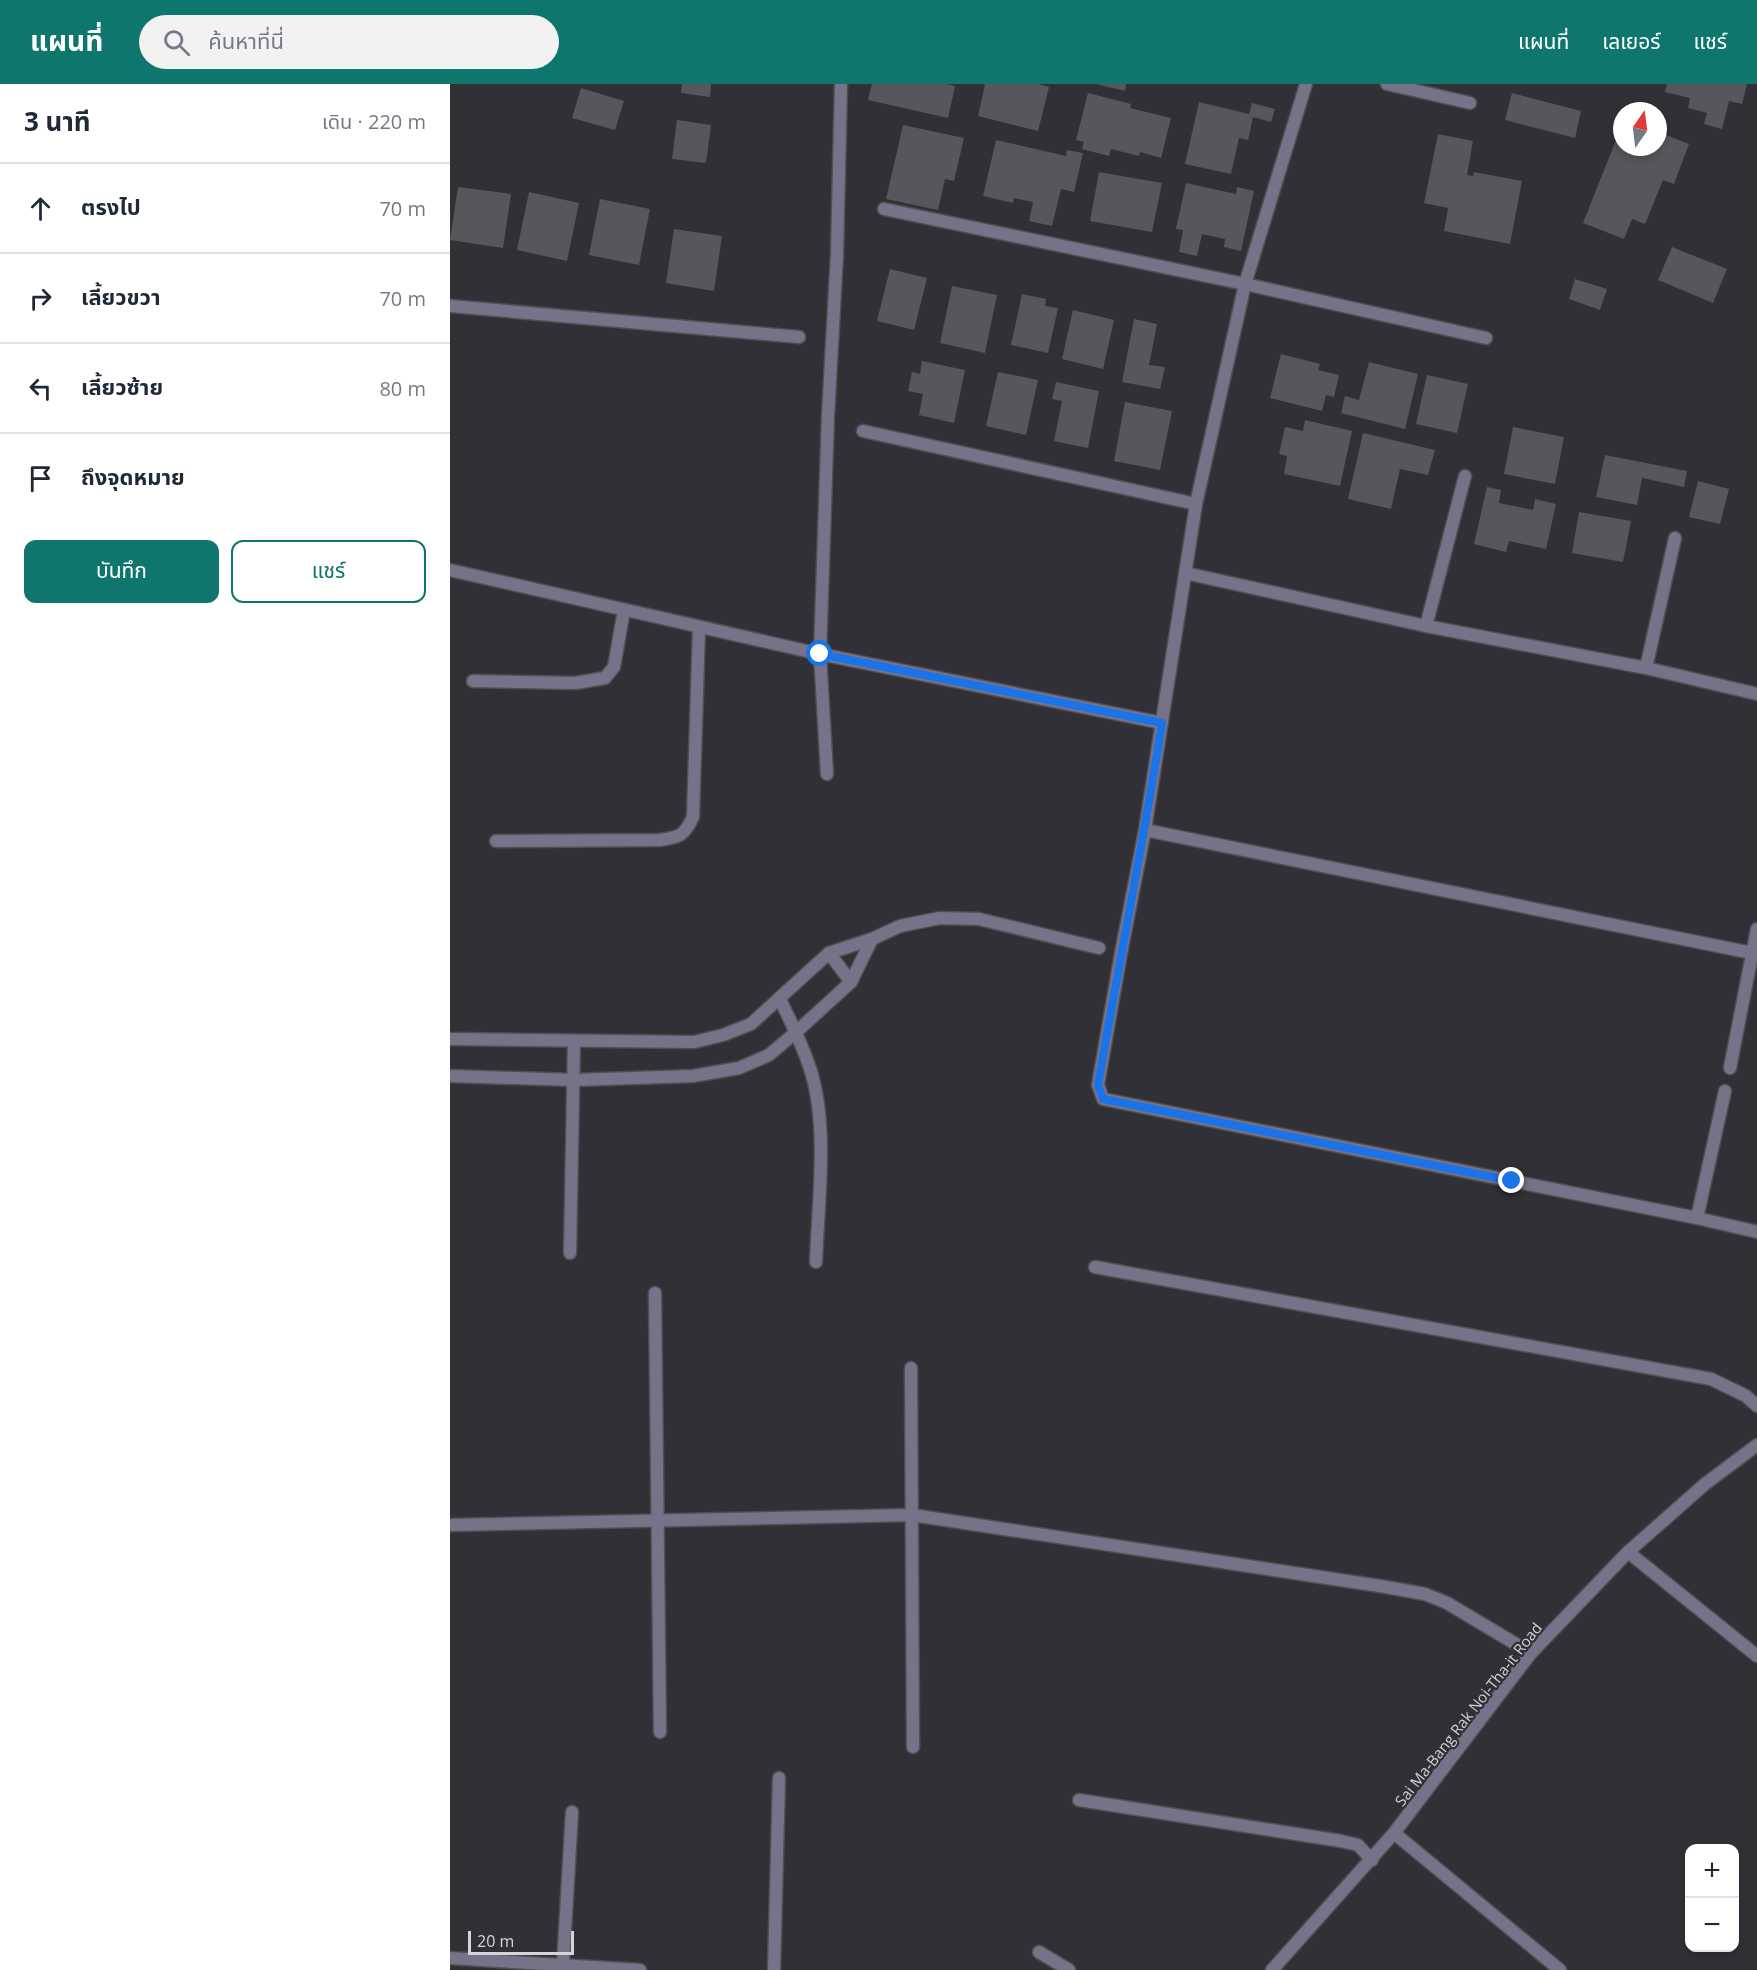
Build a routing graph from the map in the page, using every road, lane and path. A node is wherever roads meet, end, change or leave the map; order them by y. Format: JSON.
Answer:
{"nodes":[{"id":1,"x":842,"y":84,"type":"edge"},
{"id":2,"x":1306,"y":84,"type":"edge"},
{"id":3,"x":1387,"y":84,"type":"edge"},
{"id":4,"x":1470,"y":103,"type":"dead end"},
{"id":5,"x":884,"y":210,"type":"dead end"},
{"id":6,"x":1245,"y":284,"type":"junction"},
{"id":7,"x":450,"y":306,"type":"edge"},
{"id":8,"x":799,"y":337,"type":"dead end"},
{"id":9,"x":1486,"y":338,"type":"dead end"},
{"id":10,"x":863,"y":431,"type":"dead end"},
{"id":11,"x":1465,"y":476,"type":"dead end"},
{"id":12,"x":1196,"y":504,"type":"junction"},
{"id":13,"x":1675,"y":538,"type":"dead end"},
{"id":14,"x":450,"y":570,"type":"edge"},
{"id":15,"x":1185,"y":573,"type":"junction"},
{"id":16,"x":624,"y":610,"type":"junction"},
{"id":17,"x":1426,"y":626,"type":"junction"},
{"id":18,"x":699,"y":628,"type":"junction"},
{"id":19,"x":820,"y":654,"type":"junction"},
{"id":20,"x":1646,"y":668,"type":"junction"},
{"id":21,"x":473,"y":681,"type":"dead end"},
{"id":22,"x":1757,"y":694,"type":"edge"},
{"id":23,"x":1162,"y":723,"type":"junction"},
{"id":24,"x":827,"y":774,"type":"dead end"},
{"id":25,"x":1145,"y":830,"type":"junction"},
{"id":26,"x":496,"y":841,"type":"dead end"},
{"id":27,"x":1757,"y":929,"type":"edge"},
{"id":28,"x":872,"y":939,"type":"junction"},
{"id":29,"x":1099,"y":948,"type":"dead end"},
{"id":30,"x":829,"y":953,"type":"junction"},
{"id":31,"x":1752,"y":953,"type":"junction"},
{"id":32,"x":851,"y":982,"type":"junction"},
{"id":33,"x":780,"y":999,"type":"junction"},
{"id":34,"x":795,"y":1033,"type":"junction"},
{"id":35,"x":450,"y":1039,"type":"edge"},
{"id":36,"x":574,"y":1041,"type":"junction"},
{"id":37,"x":1730,"y":1068,"type":"dead end"},
{"id":38,"x":450,"y":1076,"type":"edge"},
{"id":39,"x":574,"y":1080,"type":"junction"},
{"id":40,"x":1725,"y":1091,"type":"dead end"},
{"id":41,"x":1697,"y":1218,"type":"junction"},
{"id":42,"x":1757,"y":1232,"type":"edge"},
{"id":43,"x":570,"y":1254,"type":"dead end"},
{"id":44,"x":816,"y":1262,"type":"dead end"},
{"id":45,"x":1095,"y":1267,"type":"dead end"},
{"id":46,"x":655,"y":1293,"type":"dead end"},
{"id":47,"x":911,"y":1368,"type":"dead end"},
{"id":48,"x":1757,"y":1406,"type":"edge"},
{"id":49,"x":1757,"y":1444,"type":"edge"},
{"id":50,"x":912,"y":1515,"type":"junction"},
{"id":51,"x":657,"y":1521,"type":"junction"},
{"id":52,"x":450,"y":1525,"type":"edge"},
{"id":53,"x":1628,"y":1552,"type":"junction"},
{"id":54,"x":1531,"y":1653,"type":"junction"},
{"id":55,"x":1757,"y":1656,"type":"edge"},
{"id":56,"x":660,"y":1732,"type":"dead end"},
{"id":57,"x":913,"y":1747,"type":"dead end"},
{"id":58,"x":779,"y":1778,"type":"dead end"},
{"id":59,"x":1079,"y":1800,"type":"dead end"},
{"id":60,"x":572,"y":1812,"type":"dead end"},
{"id":61,"x":1394,"y":1833,"type":"junction"},
{"id":62,"x":1372,"y":1860,"type":"junction"},
{"id":63,"x":1040,"y":1952,"type":"dead end"},
{"id":64,"x":450,"y":1958,"type":"edge"},
{"id":65,"x":564,"y":1964,"type":"junction"},
{"id":66,"x":640,"y":1970,"type":"edge"},
{"id":67,"x":774,"y":1970,"type":"edge"},
{"id":68,"x":1069,"y":1970,"type":"edge"},
{"id":69,"x":1272,"y":1970,"type":"edge"},
{"id":70,"x":1560,"y":1970,"type":"edge"}],
"edges":[{"from":1,"to":19,"type":"street"},
{"from":2,"to":6,"type":"street"},
{"from":3,"to":4,"type":"street"},
{"from":5,"to":6,"type":"street"},
{"from":6,"to":9,"type":"street"},
{"from":6,"to":12,"type":"street"},
{"from":7,"to":8,"type":"street"},
{"from":10,"to":12,"type":"street"},
{"from":11,"to":17,"type":"street"},
{"from":12,"to":15,"type":"street"},
{"from":13,"to":20,"type":"street"},
{"from":14,"to":16,"type":"street"},
{"from":15,"to":17,"type":"street"},
{"from":15,"to":23,"type":"street"},
{"from":16,"to":18,"type":"street"},
{"from":16,"to":21,"type":"street"},
{"from":17,"to":20,"type":"street"},
{"from":18,"to":19,"type":"street"},
{"from":18,"to":26,"type":"street"},
{"from":19,"to":23,"type":"street"},
{"from":19,"to":24,"type":"street"},
{"from":20,"to":22,"type":"street"},
{"from":23,"to":25,"type":"street"},
{"from":25,"to":31,"type":"street"},
{"from":25,"to":41,"type":"street"},
{"from":27,"to":31,"type":"street"},
{"from":28,"to":29,"type":"street"},
{"from":28,"to":30,"type":"street"},
{"from":28,"to":32,"type":"street"},
{"from":30,"to":32,"type":"street"},
{"from":30,"to":33,"type":"street"},
{"from":31,"to":37,"type":"street"},
{"from":32,"to":34,"type":"street"},
{"from":33,"to":34,"type":"street"},
{"from":33,"to":36,"type":"street"},
{"from":34,"to":39,"type":"street"},
{"from":34,"to":44,"type":"street"},
{"from":35,"to":36,"type":"street"},
{"from":36,"to":39,"type":"street"},
{"from":38,"to":39,"type":"street"},
{"from":39,"to":43,"type":"street"},
{"from":40,"to":41,"type":"street"},
{"from":41,"to":42,"type":"street"},
{"from":45,"to":48,"type":"street"},
{"from":46,"to":51,"type":"street"},
{"from":47,"to":50,"type":"street"},
{"from":49,"to":53,"type":"street","name":"Sai Ma-Bang Rak Noi-Tha-it Road"},
{"from":50,"to":51,"type":"street"},
{"from":50,"to":54,"type":"street"},
{"from":50,"to":57,"type":"street"},
{"from":51,"to":52,"type":"street"},
{"from":51,"to":56,"type":"street"},
{"from":53,"to":54,"type":"street","name":"Sai Ma-Bang Rak Noi-Tha-it Road"},
{"from":53,"to":55,"type":"street"},
{"from":54,"to":61,"type":"street","name":"Sai Ma-Bang Rak Noi-Tha-it Road"},
{"from":58,"to":67,"type":"street"},
{"from":59,"to":62,"type":"street"},
{"from":60,"to":65,"type":"street"},
{"from":61,"to":62,"type":"street","name":"Sai Ma-Bang Rak Noi-Tha-it Road"},
{"from":61,"to":70,"type":"street"},
{"from":62,"to":69,"type":"street","name":"Sai Ma-Bang Rak Noi-Tha-it Road"},
{"from":63,"to":68,"type":"street"},
{"from":64,"to":65,"type":"street"},
{"from":65,"to":66,"type":"street"}]}
